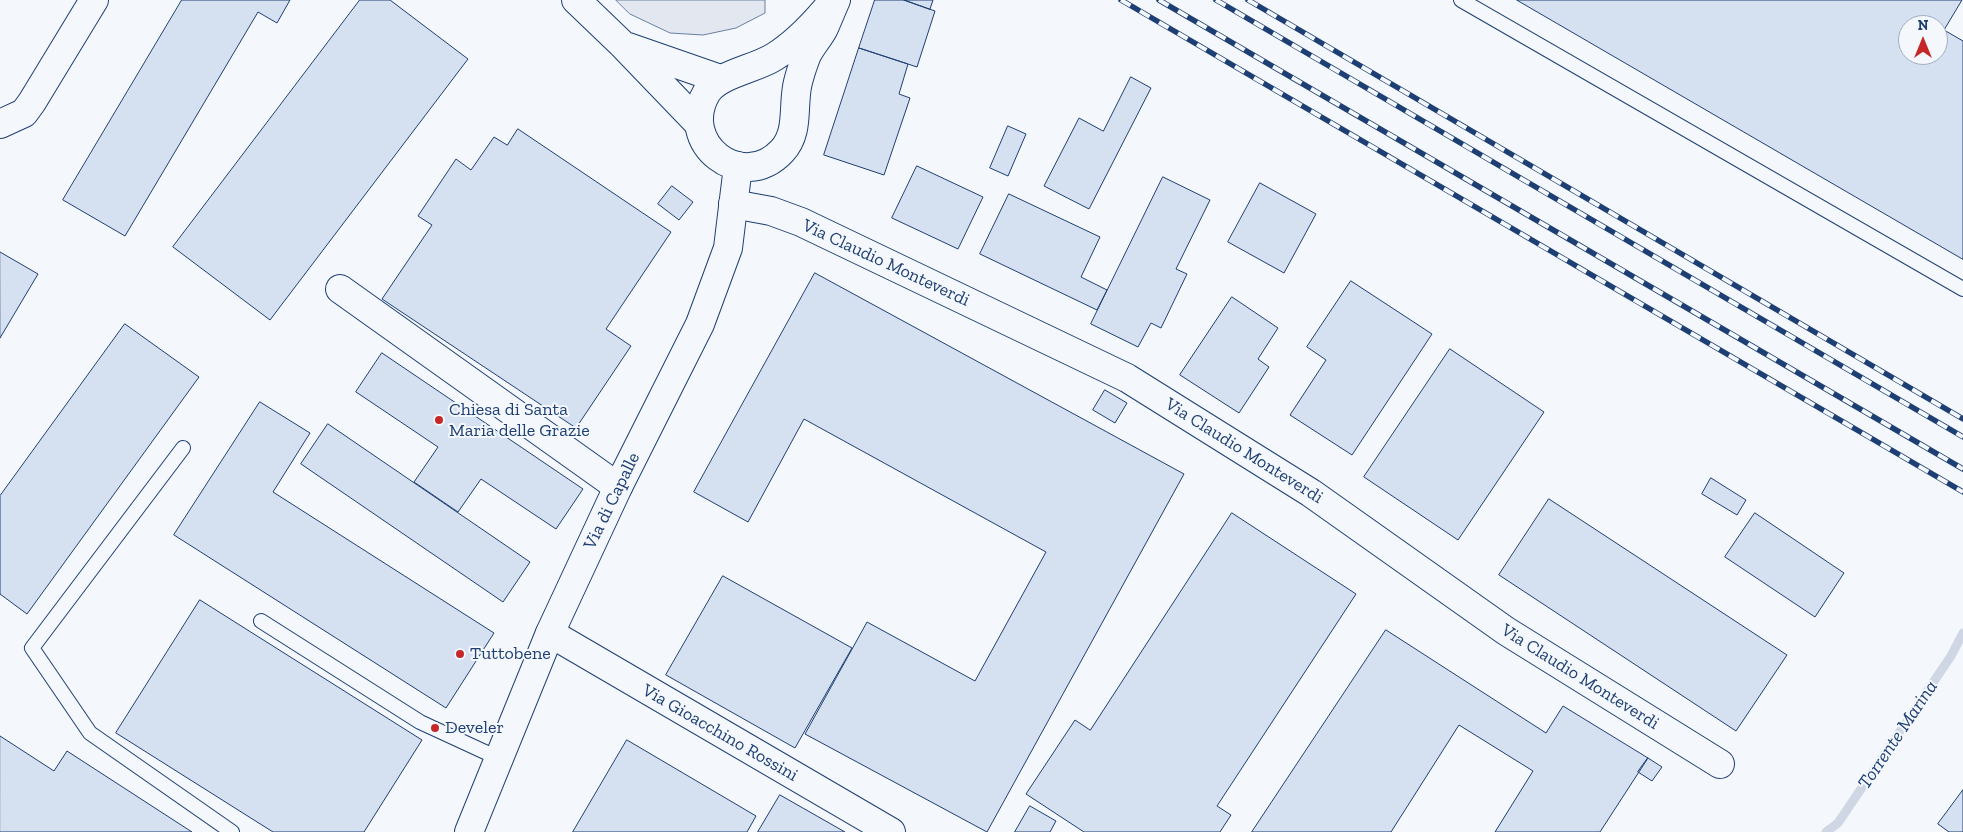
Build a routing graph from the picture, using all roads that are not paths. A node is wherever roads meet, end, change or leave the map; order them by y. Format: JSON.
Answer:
{"nodes":[{"id":1,"x":94,"y":0,"type":"edge"},
{"id":2,"x":576,"y":0,"type":"edge"},
{"id":3,"x":835,"y":0,"type":"edge"},
{"id":4,"x":1461,"y":0,"type":"edge"},
{"id":5,"x":624,"y":46,"type":"junction"},
{"id":6,"x":732,"y":75,"type":"junction"},
{"id":7,"x":794,"y":110,"type":"junction"},
{"id":8,"x":0,"y":124,"type":"edge"},
{"id":9,"x":699,"y":124,"type":"junction"},
{"id":10,"x":738,"y":166,"type":"junction"},
{"id":11,"x":734,"y":204,"type":"junction"},
{"id":12,"x":340,"y":289,"type":"dead end"},
{"id":13,"x":1963,"y":289,"type":"edge"},
{"id":14,"x":182,"y":448,"type":"dead end"},
{"id":15,"x":618,"y":487,"type":"junction"},
{"id":16,"x":261,"y":621,"type":"dead end"},
{"id":17,"x":550,"y":633,"type":"junction"},
{"id":18,"x":498,"y":758,"type":"junction"},
{"id":19,"x":1720,"y":764,"type":"dead end"},
{"id":20,"x":232,"y":832,"type":"edge"},
{"id":21,"x":469,"y":832,"type":"edge"},
{"id":22,"x":890,"y":832,"type":"edge"}],
"edges":[{"from":1,"to":8,"type":"street"},
{"from":2,"to":5,"type":"street"},
{"from":3,"to":6,"type":"street"},
{"from":3,"to":7,"type":"street"},
{"from":4,"to":13,"type":"lane"},
{"from":5,"to":6,"type":"street"},
{"from":5,"to":9,"type":"street"},
{"from":6,"to":7,"type":"street"},
{"from":6,"to":9,"type":"street"},
{"from":7,"to":10,"type":"street"},
{"from":9,"to":10,"type":"street"},
{"from":10,"to":11,"type":"street","name":"Via di Capalle"},
{"from":11,"to":15,"type":"street","name":"Via di Capalle"},
{"from":11,"to":19,"type":"street","name":"Via Claudio Monteverdi"},
{"from":12,"to":15,"type":"street"},
{"from":14,"to":20,"type":"lane"},
{"from":15,"to":17,"type":"street","name":"Via di Capalle"},
{"from":16,"to":18,"type":"lane"},
{"from":17,"to":18,"type":"street","name":"Via di Capalle"},
{"from":17,"to":22,"type":"street","name":"Via Gioacchino Rossini"},
{"from":18,"to":21,"type":"street","name":"Via di Capalle"}]}
